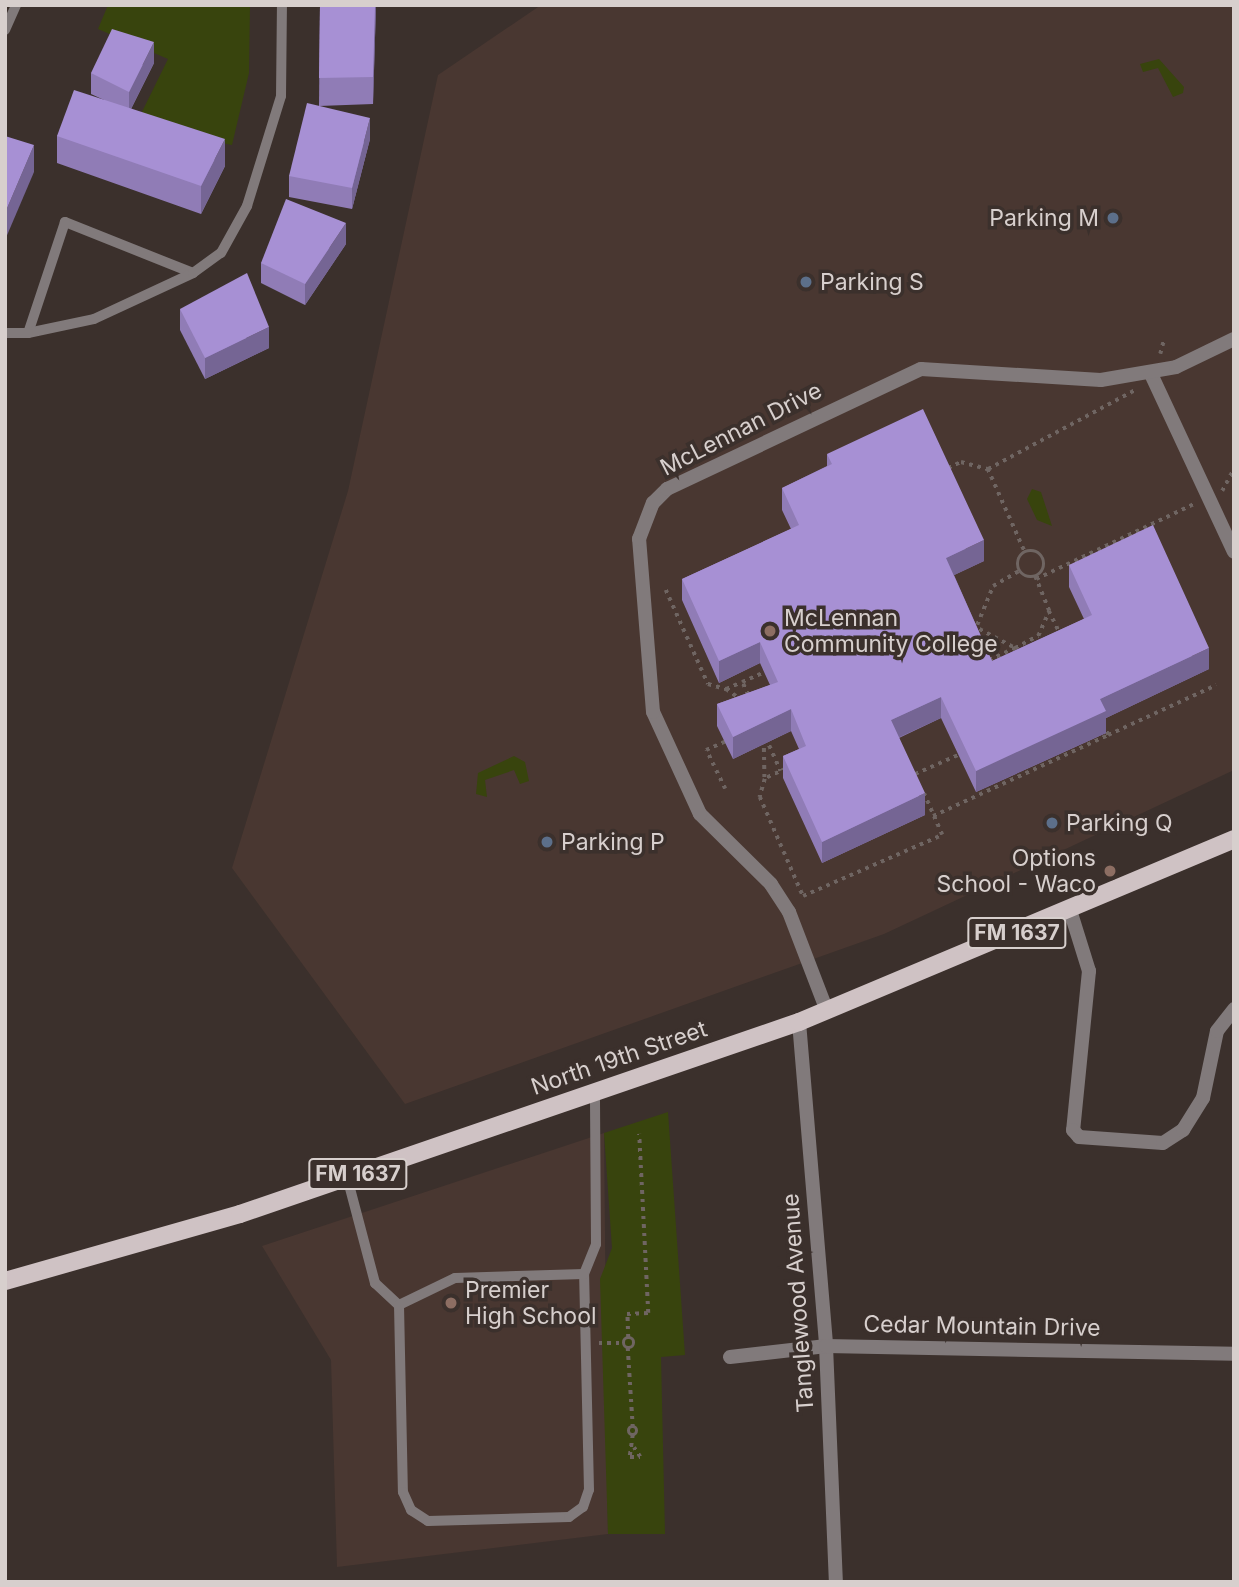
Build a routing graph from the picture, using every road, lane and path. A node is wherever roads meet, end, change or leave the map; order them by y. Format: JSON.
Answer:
{"nodes":[{"id":1,"x":16,"y":5,"type":"edge"},
{"id":2,"x":282,"y":5,"type":"edge"},
{"id":3,"x":5,"y":30,"type":"edge"},
{"id":4,"x":193,"y":272,"type":"junction"},
{"id":5,"x":5,"y":333,"type":"edge"},
{"id":6,"x":28,"y":334,"type":"junction"},
{"id":7,"x":1164,"y":339,"type":"dead end"},
{"id":8,"x":1234,"y":339,"type":"edge"},
{"id":9,"x":1160,"y":356,"type":"dead end"},
{"id":10,"x":1151,"y":374,"type":"junction"},
{"id":11,"x":1133,"y":396,"type":"dead end"},
{"id":12,"x":1234,"y":468,"type":"edge"},
{"id":13,"x":988,"y":470,"type":"junction"},
{"id":14,"x":942,"y":471,"type":"edge"},
{"id":15,"x":1219,"y":492,"type":"dead end"},
{"id":16,"x":1194,"y":504,"type":"dead end"},
{"id":17,"x":1025,"y":552,"type":"junction"},
{"id":18,"x":1234,"y":552,"type":"edge"},
{"id":19,"x":1019,"y":572,"type":"junction"},
{"id":20,"x":1036,"y":578,"type":"junction"},
{"id":21,"x":666,"y":590,"type":"dead end"},
{"id":22,"x":1049,"y":611,"type":"junction"},
{"id":23,"x":977,"y":625,"type":"junction"},
{"id":24,"x":967,"y":627,"type":"edge"},
{"id":25,"x":1015,"y":648,"type":"junction"},
{"id":26,"x":1067,"y":648,"type":"edge"},
{"id":27,"x":983,"y":663,"type":"edge"},
{"id":28,"x":764,"y":672,"type":"edge"},
{"id":29,"x":742,"y":682,"type":"junction"},
{"id":30,"x":1216,"y":685,"type":"dead end"},
{"id":31,"x":726,"y":690,"type":"junction"},
{"id":32,"x":1102,"y":723,"type":"edge"},
{"id":33,"x":1108,"y":735,"type":"junction"},
{"id":34,"x":733,"y":738,"type":"edge"},
{"id":35,"x":958,"y":755,"type":"edge"},
{"id":36,"x":910,"y":763,"type":"edge"},
{"id":37,"x":792,"y":765,"type":"edge"},
{"id":38,"x":781,"y":771,"type":"junction"},
{"id":39,"x":915,"y":774,"type":"junction"},
{"id":40,"x":765,"y":779,"type":"junction"},
{"id":41,"x":725,"y":789,"type":"dead end"},
{"id":42,"x":933,"y":816,"type":"junction"},
{"id":43,"x":1234,"y":839,"type":"edge"},
{"id":44,"x":1070,"y":910,"type":"junction"},
{"id":45,"x":1234,"y":1009,"type":"edge"},
{"id":46,"x":827,"y":1012,"type":"junction"},
{"id":47,"x":799,"y":1022,"type":"junction"},
{"id":48,"x":594,"y":1092,"type":"junction"},
{"id":49,"x":639,"y":1135,"type":"dead end"},
{"id":50,"x":348,"y":1177,"type":"junction"},
{"id":51,"x":584,"y":1273,"type":"junction"},
{"id":52,"x":5,"y":1281,"type":"edge"},
{"id":53,"x":399,"y":1305,"type":"junction"},
{"id":54,"x":628,"y":1338,"type":"junction"},
{"id":55,"x":586,"y":1343,"type":"junction"},
{"id":56,"x":624,"y":1343,"type":"junction"},
{"id":57,"x":826,"y":1346,"type":"junction"},
{"id":58,"x":628,"y":1348,"type":"junction"},
{"id":59,"x":1234,"y":1354,"type":"edge"},
{"id":60,"x":730,"y":1357,"type":"dead end"},
{"id":61,"x":635,"y":1448,"type":"dead end"},
{"id":62,"x":836,"y":1582,"type":"edge"}],
"edges":[{"from":1,"to":3,"type":"lane"},
{"from":2,"to":4,"type":"lane"},
{"from":4,"to":6,"type":"lane"},
{"from":4,"to":6,"type":"lane"},
{"from":5,"to":6,"type":"lane"},
{"from":7,"to":9,"type":"path"},
{"from":8,"to":10,"type":"street","name":"McLennan Drive"},
{"from":10,"to":18,"type":"street"},
{"from":10,"to":46,"type":"street","name":"McLennan Drive"},
{"from":11,"to":13,"type":"path"},
{"from":12,"to":15,"type":"path"},
{"from":13,"to":14,"type":"path"},
{"from":13,"to":17,"type":"path"},
{"from":16,"to":20,"type":"path"},
{"from":17,"to":19,"type":"path"},
{"from":17,"to":20,"type":"path"},
{"from":19,"to":20,"type":"path"},
{"from":19,"to":23,"type":"path"},
{"from":20,"to":22,"type":"path"},
{"from":21,"to":31,"type":"path"},
{"from":22,"to":25,"type":"path"},
{"from":22,"to":26,"type":"path"},
{"from":23,"to":24,"type":"path"},
{"from":23,"to":25,"type":"path"},
{"from":25,"to":27,"type":"path"},
{"from":28,"to":29,"type":"path"},
{"from":29,"to":31,"type":"path"},
{"from":29,"to":31,"type":"path"},
{"from":30,"to":33,"type":"path"},
{"from":32,"to":33,"type":"path"},
{"from":33,"to":42,"type":"path"},
{"from":34,"to":41,"type":"path"},
{"from":35,"to":39,"type":"path"},
{"from":36,"to":39,"type":"path"},
{"from":37,"to":38,"type":"path"},
{"from":38,"to":40,"type":"path"},
{"from":38,"to":40,"type":"path"},
{"from":39,"to":42,"type":"path"},
{"from":40,"to":42,"type":"path"},
{"from":43,"to":44,"type":"main road","name":"North 19th Street","number":"FM 1637"},
{"from":44,"to":45,"type":"street"},
{"from":44,"to":46,"type":"main road","name":"North 19th Street","number":"FM 1637"},
{"from":46,"to":47,"type":"main road","name":"North 19th Street","number":"FM 1637"},
{"from":47,"to":48,"type":"main road","name":"North 19th Street","number":"FM 1637"},
{"from":47,"to":57,"type":"street","name":"Tanglewood Avenue"},
{"from":48,"to":50,"type":"main road","name":"North 19th Street","number":"FM 1637"},
{"from":48,"to":51,"type":"lane"},
{"from":49,"to":54,"type":"path"},
{"from":50,"to":52,"type":"main road","name":"North 19th Street","number":"FM 1637"},
{"from":50,"to":53,"type":"lane"},
{"from":51,"to":53,"type":"lane"},
{"from":51,"to":55,"type":"lane"},
{"from":53,"to":55,"type":"lane"},
{"from":54,"to":56,"type":"path"},
{"from":54,"to":58,"type":"path"},
{"from":55,"to":56,"type":"path"},
{"from":56,"to":58,"type":"path"},
{"from":57,"to":59,"type":"street","name":"Cedar Mountain Drive"},
{"from":57,"to":60,"type":"street","name":"Cedar Mountain Drive"},
{"from":57,"to":62,"type":"street","name":"Tanglewood Avenue"},
{"from":58,"to":61,"type":"path"}]}
